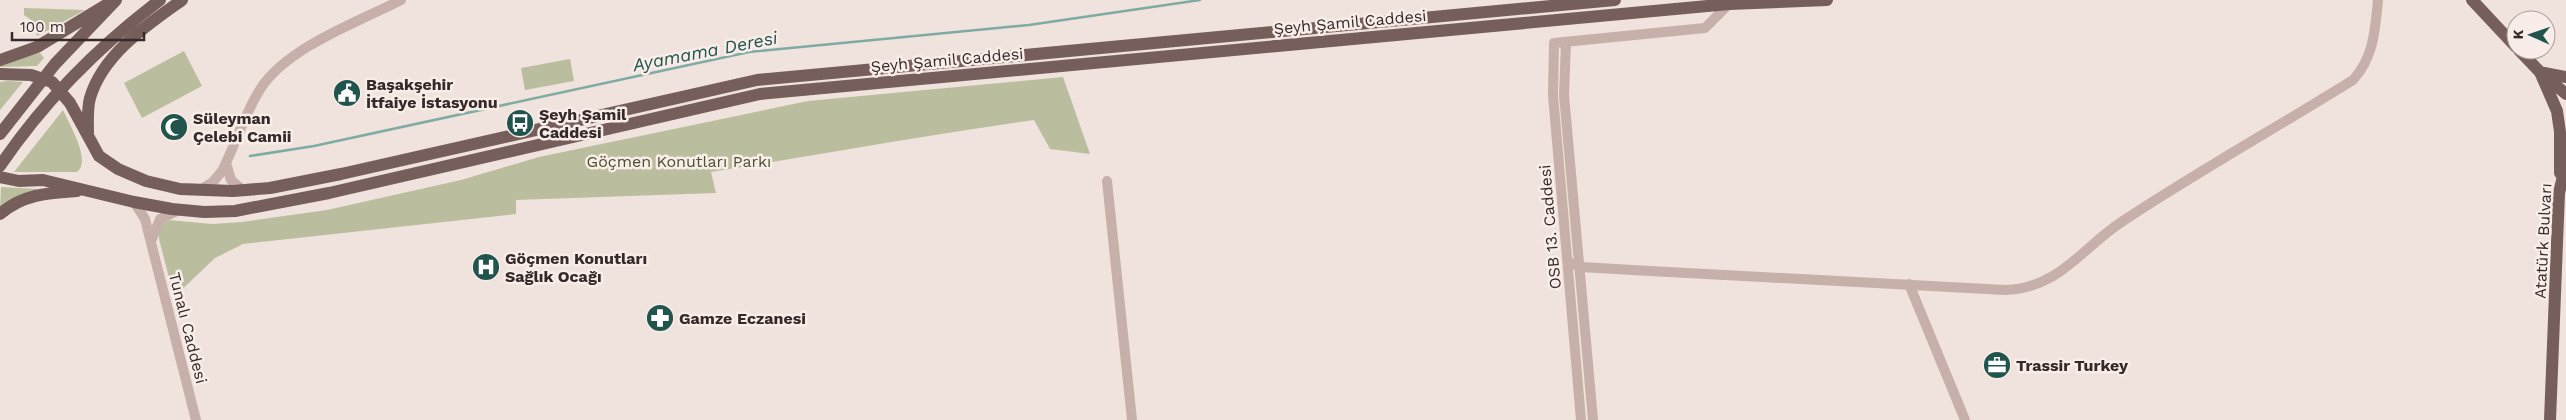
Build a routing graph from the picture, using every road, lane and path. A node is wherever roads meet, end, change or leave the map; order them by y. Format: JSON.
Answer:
{"nodes":[{"id":1,"x":115,"y":0,"type":"edge"},
{"id":2,"x":160,"y":0,"type":"edge"},
{"id":3,"x":182,"y":0,"type":"edge"},
{"id":4,"x":402,"y":0,"type":"edge"},
{"id":5,"x":1615,"y":0,"type":"edge"},
{"id":6,"x":1827,"y":0,"type":"edge"},
{"id":7,"x":2378,"y":0,"type":"edge"},
{"id":8,"x":2472,"y":0,"type":"edge"},
{"id":9,"x":1729,"y":4,"type":"junction"},
{"id":10,"x":2506,"y":36,"type":"edge"},
{"id":11,"x":1566,"y":42,"type":"junction"},
{"id":12,"x":0,"y":60,"type":"edge"},
{"id":13,"x":2529,"y":60,"type":"edge"},
{"id":14,"x":2540,"y":72,"type":"junction"},
{"id":15,"x":0,"y":74,"type":"edge"},
{"id":16,"x":2566,"y":77,"type":"edge"},
{"id":17,"x":2566,"y":94,"type":"edge"},
{"id":18,"x":0,"y":134,"type":"edge"},
{"id":19,"x":89,"y":138,"type":"junction"},
{"id":20,"x":226,"y":163,"type":"junction"},
{"id":21,"x":2566,"y":164,"type":"edge"},
{"id":22,"x":0,"y":166,"type":"edge"},
{"id":23,"x":341,"y":174,"type":"junction"},
{"id":24,"x":0,"y":177,"type":"edge"},
{"id":25,"x":1107,"y":181,"type":"dead end"},
{"id":26,"x":238,"y":190,"type":"junction"},
{"id":27,"x":83,"y":191,"type":"junction"},
{"id":28,"x":197,"y":191,"type":"junction"},
{"id":29,"x":2560,"y":193,"type":"junction"},
{"id":30,"x":305,"y":198,"type":"junction"},
{"id":31,"x":134,"y":202,"type":"junction"},
{"id":32,"x":181,"y":210,"type":"junction"},
{"id":33,"x":196,"y":211,"type":"junction"},
{"id":34,"x":235,"y":211,"type":"junction"},
{"id":35,"x":0,"y":214,"type":"edge"},
{"id":36,"x":151,"y":242,"type":"junction"},
{"id":37,"x":2566,"y":252,"type":"edge"},
{"id":38,"x":1568,"y":262,"type":"junction"},
{"id":39,"x":1581,"y":267,"type":"junction"},
{"id":40,"x":1909,"y":284,"type":"junction"},
{"id":41,"x":2556,"y":321,"type":"junction"},
{"id":42,"x":196,"y":420,"type":"edge"},
{"id":43,"x":1132,"y":420,"type":"edge"},
{"id":44,"x":1582,"y":420,"type":"edge"},
{"id":45,"x":1593,"y":420,"type":"edge"},
{"id":46,"x":1965,"y":420,"type":"edge"},
{"id":47,"x":2550,"y":420,"type":"edge"}],
"edges":[{"from":1,"to":12,"type":"main road"},
{"from":1,"to":18,"type":"main road"},
{"from":2,"to":22,"type":"main road"},
{"from":3,"to":19,"type":"main road"},
{"from":4,"to":20,"type":"street"},
{"from":5,"to":23,"type":"main road","name":"Şeyh Şamil Caddesi"},
{"from":6,"to":9,"type":"main road","name":"Şeyh Şamil Caddesi"},
{"from":7,"to":40,"type":"street"},
{"from":8,"to":10,"type":"main road"},
{"from":9,"to":11,"type":"street"},
{"from":9,"to":30,"type":"main road","name":"Şeyh Şamil Caddesi"},
{"from":11,"to":38,"type":"street","name":"OSB 13. Caddesi"},
{"from":11,"to":39,"type":"street","name":"OSB 13. Caddesi"},
{"from":13,"to":14,"type":"main road"},
{"from":14,"to":16,"type":"main road"},
{"from":14,"to":17,"type":"main road"},
{"from":14,"to":29,"type":"main road"},
{"from":15,"to":19,"type":"main road","name":"Şeyh Şamil Caddesi"},
{"from":19,"to":28,"type":"main road","name":"Şeyh Şamil Caddesi"},
{"from":20,"to":26,"type":"street"},
{"from":20,"to":28,"type":"street"},
{"from":21,"to":29,"type":"main road","name":"Atatürk Bulvarı"},
{"from":23,"to":26,"type":"main road","name":"Şeyh Şamil Caddesi"},
{"from":23,"to":30,"type":"main road"},
{"from":24,"to":27,"type":"main road"},
{"from":25,"to":43,"type":"street"},
{"from":26,"to":28,"type":"main road","name":"Şeyh Şamil Caddesi"},
{"from":26,"to":34,"type":"main road"},
{"from":27,"to":31,"type":"main road","name":"Şeyh Şamil Caddesi"},
{"from":27,"to":35,"type":"main road"},
{"from":28,"to":33,"type":"main road"},
{"from":29,"to":41,"type":"main road","name":"Atatürk Bulvarı"},
{"from":30,"to":34,"type":"main road","name":"Şeyh Şamil Caddesi"},
{"from":31,"to":32,"type":"main road","name":"Şeyh Şamil Caddesi"},
{"from":31,"to":36,"type":"street","name":"Tunalı Caddesi"},
{"from":32,"to":33,"type":"main road","name":"Şeyh Şamil Caddesi"},
{"from":32,"to":36,"type":"street"},
{"from":33,"to":34,"type":"main road","name":"Şeyh Şamil Caddesi"},
{"from":36,"to":42,"type":"street","name":"Tunalı Caddesi"},
{"from":37,"to":41,"type":"main road","name":"Atatürk Bulvarı"},
{"from":38,"to":39,"type":"street"},
{"from":38,"to":44,"type":"street","name":"OSB 13. Caddesi"},
{"from":39,"to":40,"type":"street"},
{"from":39,"to":45,"type":"street","name":"OSB 13. Caddesi"},
{"from":40,"to":46,"type":"street"},
{"from":41,"to":47,"type":"main road","name":"Atatürk Bulvarı"}]}
